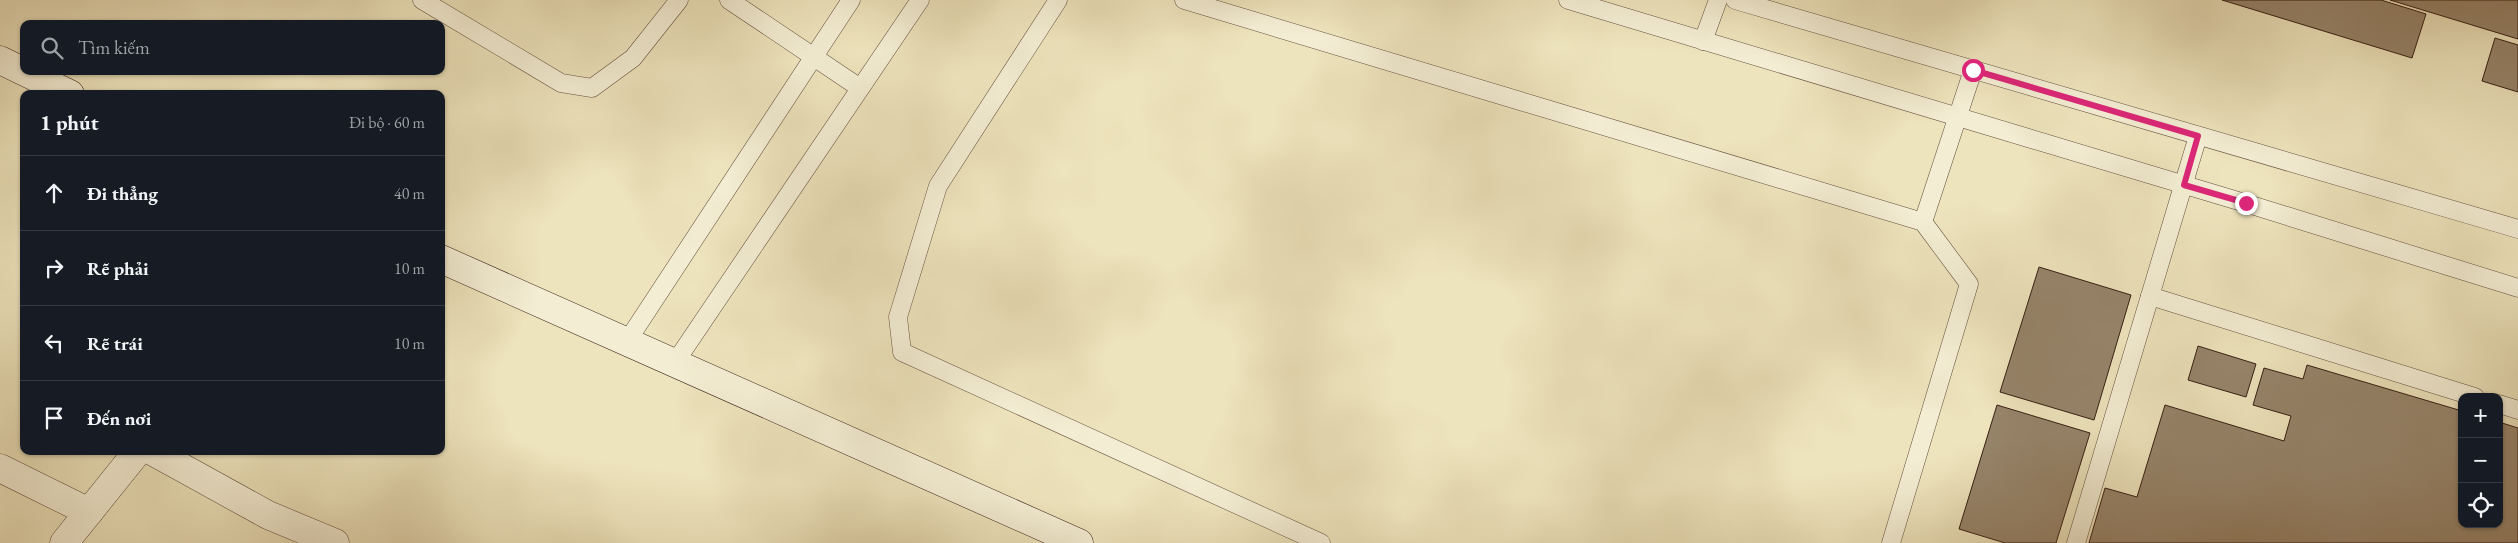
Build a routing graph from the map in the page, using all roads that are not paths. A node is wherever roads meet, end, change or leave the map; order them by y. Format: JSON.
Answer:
{"nodes":[{"id":1,"x":422,"y":0,"type":"edge"},
{"id":2,"x":679,"y":0,"type":"edge"},
{"id":3,"x":729,"y":0,"type":"edge"},
{"id":4,"x":851,"y":0,"type":"edge"},
{"id":5,"x":920,"y":0,"type":"edge"},
{"id":6,"x":1058,"y":0,"type":"edge"},
{"id":7,"x":1184,"y":0,"type":"edge"},
{"id":8,"x":1568,"y":0,"type":"edge"},
{"id":9,"x":1718,"y":0,"type":"edge"},
{"id":10,"x":1735,"y":0,"type":"edge"},
{"id":11,"x":1704,"y":41,"type":"junction"},
{"id":12,"x":813,"y":58,"type":"junction"},
{"id":13,"x":0,"y":60,"type":"edge"},
{"id":14,"x":20,"y":70,"type":"edge"},
{"id":15,"x":1973,"y":70,"type":"junction"},
{"id":16,"x":31,"y":75,"type":"edge"},
{"id":17,"x":860,"y":88,"type":"junction"},
{"id":18,"x":62,"y":90,"type":"edge"},
{"id":19,"x":1958,"y":117,"type":"junction"},
{"id":20,"x":2198,"y":136,"type":"junction"},
{"id":21,"x":2184,"y":185,"type":"junction"},
{"id":22,"x":1922,"y":222,"type":"junction"},
{"id":23,"x":2518,"y":229,"type":"edge"},
{"id":24,"x":445,"y":261,"type":"edge"},
{"id":25,"x":2518,"y":288,"type":"edge"},
{"id":26,"x":2150,"y":296,"type":"junction"},
{"id":27,"x":626,"y":343,"type":"junction"},
{"id":28,"x":674,"y":364,"type":"junction"},
{"id":29,"x":2462,"y":393,"type":"edge"},
{"id":30,"x":2503,"y":405,"type":"edge"},
{"id":31,"x":2518,"y":410,"type":"edge"},
{"id":32,"x":135,"y":455,"type":"edge"},
{"id":33,"x":159,"y":455,"type":"edge"},
{"id":34,"x":0,"y":468,"type":"edge"},
{"id":35,"x":89,"y":512,"type":"junction"},
{"id":36,"x":64,"y":543,"type":"edge"},
{"id":37,"x":335,"y":543,"type":"edge"},
{"id":38,"x":1079,"y":543,"type":"edge"},
{"id":39,"x":1321,"y":543,"type":"edge"},
{"id":40,"x":1891,"y":543,"type":"edge"},
{"id":41,"x":2076,"y":543,"type":"edge"}],
"edges":[{"from":1,"to":2,"type":"lane"},
{"from":3,"to":12,"type":"lane"},
{"from":4,"to":12,"type":"lane"},
{"from":5,"to":17,"type":"lane"},
{"from":6,"to":39,"type":"lane"},
{"from":7,"to":22,"type":"lane"},
{"from":8,"to":11,"type":"lane"},
{"from":9,"to":11,"type":"lane"},
{"from":10,"to":15,"type":"lane"},
{"from":11,"to":19,"type":"lane"},
{"from":12,"to":17,"type":"lane"},
{"from":12,"to":27,"type":"lane"},
{"from":13,"to":14,"type":"street"},
{"from":15,"to":19,"type":"lane"},
{"from":15,"to":20,"type":"lane"},
{"from":16,"to":18,"type":"street"},
{"from":17,"to":28,"type":"lane"},
{"from":19,"to":21,"type":"lane"},
{"from":19,"to":22,"type":"lane"},
{"from":20,"to":21,"type":"lane"},
{"from":20,"to":23,"type":"lane"},
{"from":21,"to":25,"type":"lane"},
{"from":21,"to":26,"type":"lane"},
{"from":22,"to":40,"type":"lane"},
{"from":24,"to":27,"type":"street"},
{"from":26,"to":29,"type":"lane"},
{"from":26,"to":41,"type":"lane"},
{"from":27,"to":28,"type":"street"},
{"from":28,"to":38,"type":"street"},
{"from":30,"to":31,"type":"lane"},
{"from":32,"to":35,"type":"street"},
{"from":33,"to":37,"type":"street"},
{"from":34,"to":35,"type":"street"},
{"from":35,"to":36,"type":"street"}]}
